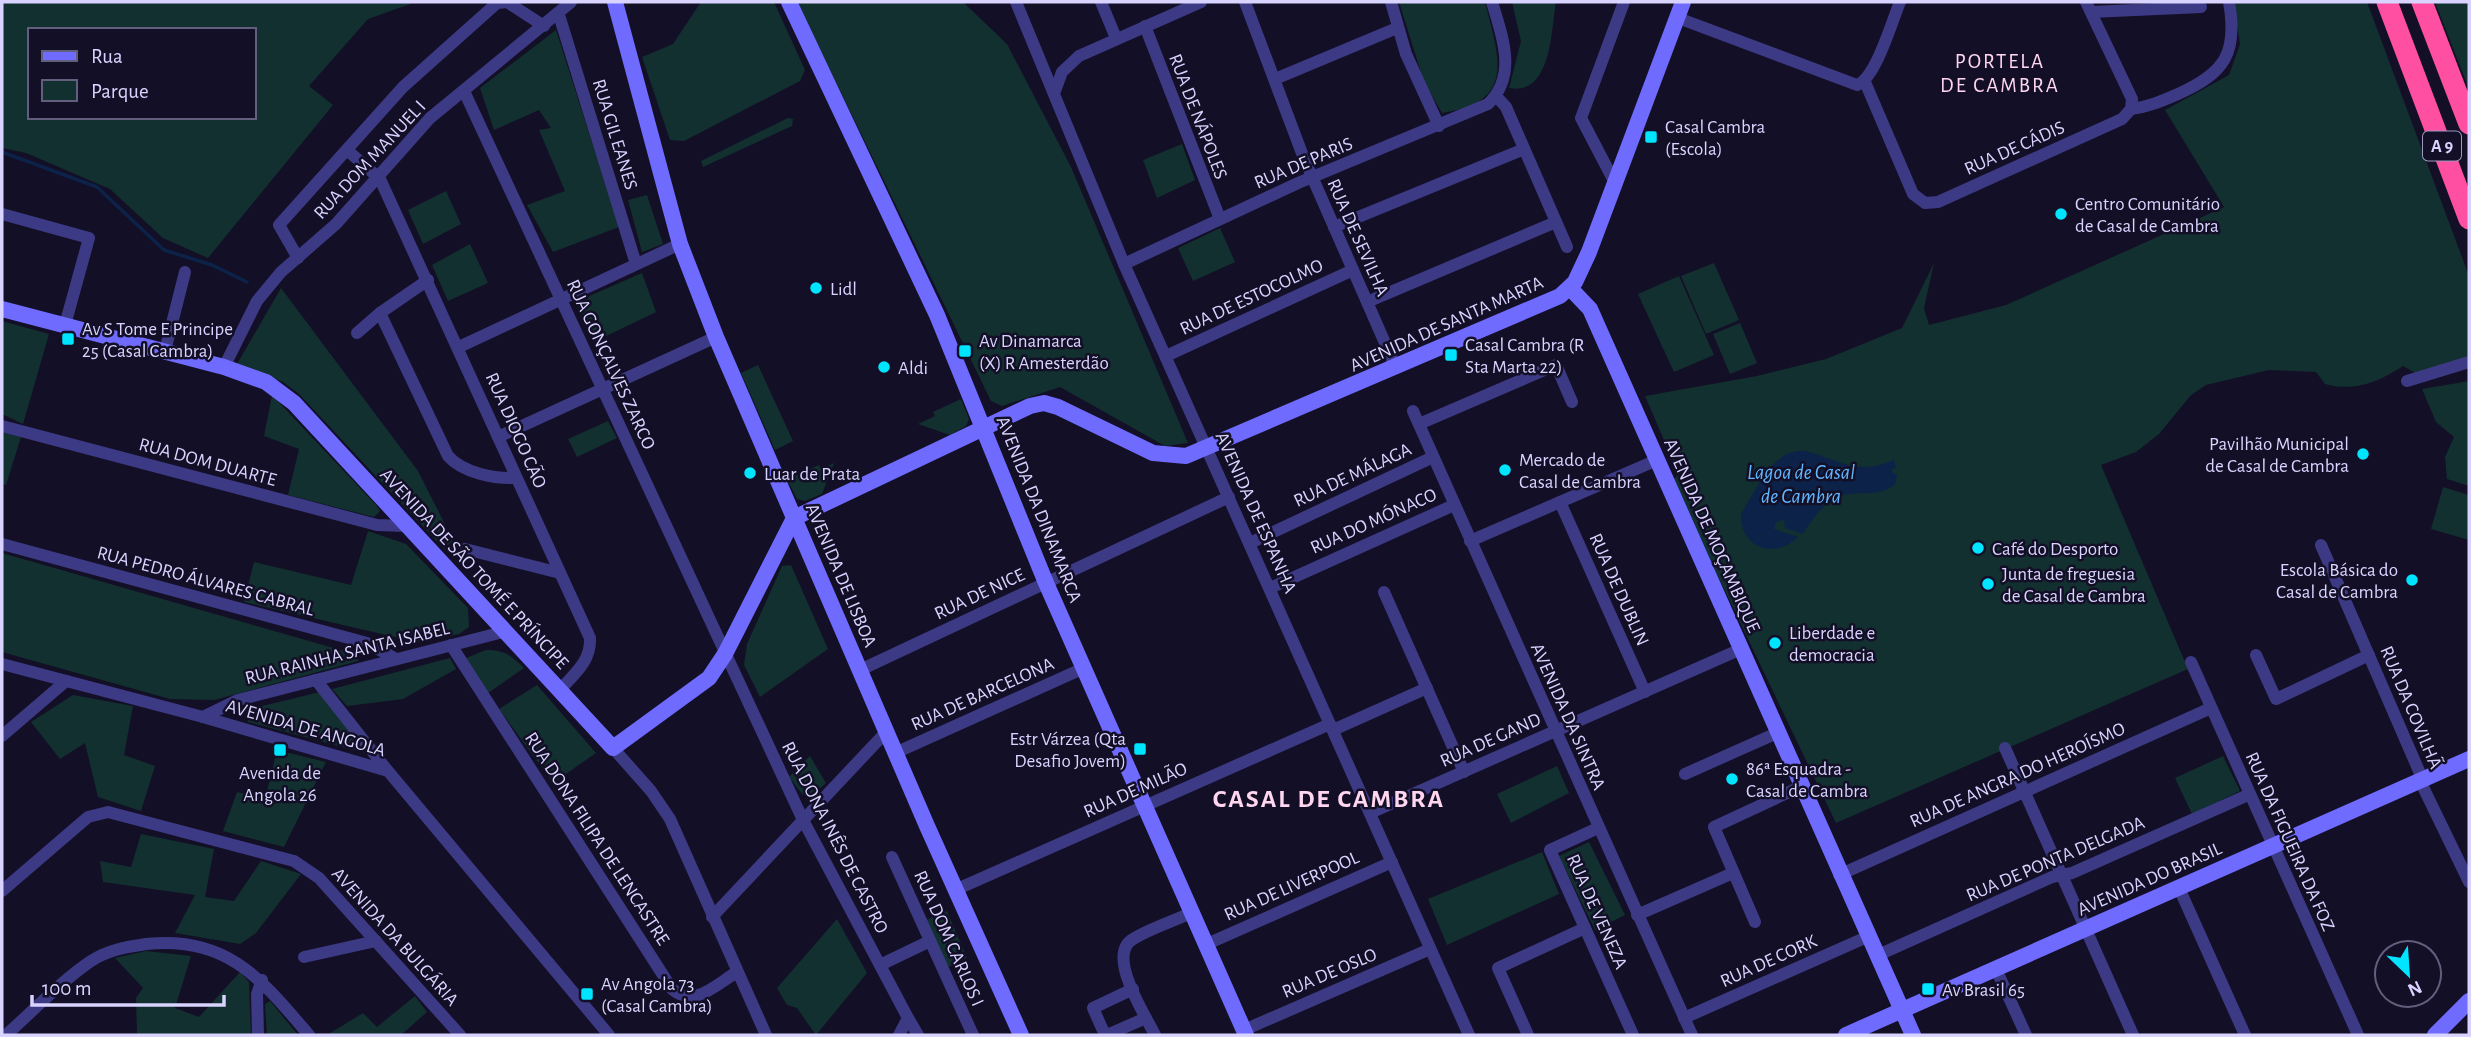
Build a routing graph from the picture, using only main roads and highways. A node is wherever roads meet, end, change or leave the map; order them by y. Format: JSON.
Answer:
{"nodes":[{"id":1,"x":2387,"y":2,"type":"edge"},
{"id":2,"x":2422,"y":2,"type":"edge"},
{"id":3,"x":2469,"y":124,"type":"edge"},
{"id":4,"x":2469,"y":219,"type":"edge"}],
"edges":[{"from":1,"to":4,"type":"highway","number":"A 9"},
{"from":2,"to":3,"type":"highway","number":"A 9"}]}
